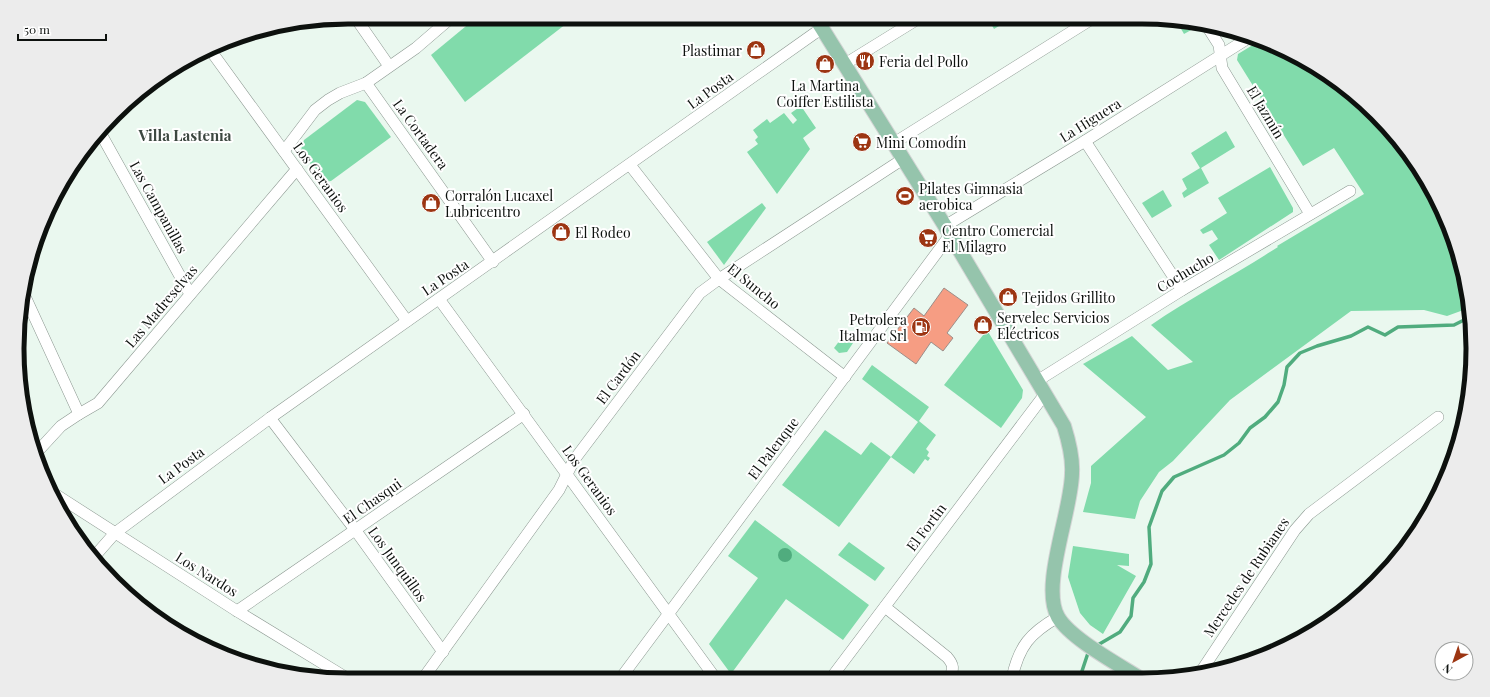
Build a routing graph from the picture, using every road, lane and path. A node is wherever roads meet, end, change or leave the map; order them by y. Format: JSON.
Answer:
{"nodes":[{"id":1,"x":360,"y":24,"type":"edge"},
{"id":2,"x":444,"y":24,"type":"edge"},
{"id":3,"x":815,"y":24,"type":"edge"},
{"id":4,"x":819,"y":24,"type":"edge"},
{"id":5,"x":910,"y":24,"type":"edge"},
{"id":6,"x":1084,"y":24,"type":"edge"},
{"id":7,"x":1210,"y":31,"type":"edge"},
{"id":8,"x":1244,"y":40,"type":"edge"},
{"id":9,"x":213,"y":54,"type":"edge"},
{"id":10,"x":1220,"y":55,"type":"junction"},
{"id":11,"x":845,"y":64,"type":"junction"},
{"id":12,"x":389,"y":66,"type":"junction"},
{"id":13,"x":366,"y":83,"type":"junction"},
{"id":14,"x":103,"y":137,"type":"edge"},
{"id":15,"x":1085,"y":141,"type":"junction"},
{"id":16,"x":894,"y":143,"type":"junction"},
{"id":17,"x":284,"y":151,"type":"junction"},
{"id":18,"x":903,"y":159,"type":"junction"},
{"id":19,"x":630,"y":165,"type":"junction"},
{"id":20,"x":297,"y":168,"type":"junction"},
{"id":21,"x":1350,"y":191,"type":"dead end"},
{"id":22,"x":1310,"y":214,"type":"junction"},
{"id":23,"x":948,"y":230,"type":"junction"},
{"id":24,"x":493,"y":262,"type":"junction"},
{"id":25,"x":719,"y":279,"type":"junction"},
{"id":26,"x":1182,"y":290,"type":"junction"},
{"id":27,"x":190,"y":294,"type":"junction"},
{"id":28,"x":439,"y":299,"type":"junction"},
{"id":29,"x":28,"y":302,"type":"edge"},
{"id":30,"x":408,"y":321,"type":"junction"},
{"id":31,"x":845,"y":377,"type":"junction"},
{"id":32,"x":1037,"y":381,"type":"junction"},
{"id":33,"x":1045,"y":394,"type":"junction"},
{"id":34,"x":78,"y":414,"type":"junction"},
{"id":35,"x":524,"y":414,"type":"junction"},
{"id":36,"x":1438,"y":417,"type":"dead end"},
{"id":37,"x":270,"y":418,"type":"junction"},
{"id":38,"x":40,"y":449,"type":"edge"},
{"id":39,"x":566,"y":474,"type":"junction"},
{"id":40,"x":60,"y":497,"type":"edge"},
{"id":41,"x":356,"y":531,"type":"junction"},
{"id":42,"x":115,"y":533,"type":"junction"},
{"id":43,"x":97,"y":553,"type":"edge"},
{"id":44,"x":885,"y":606,"type":"junction"},
{"id":45,"x":237,"y":611,"type":"junction"},
{"id":46,"x":669,"y":614,"type":"junction"},
{"id":47,"x":1058,"y":617,"type":"junction"},
{"id":48,"x":443,"y":652,"type":"junction"},
{"id":49,"x":1204,"y":667,"type":"edge"},
{"id":50,"x":338,"y":673,"type":"edge"},
{"id":51,"x":427,"y":673,"type":"edge"},
{"id":52,"x":625,"y":673,"type":"edge"},
{"id":53,"x":712,"y":673,"type":"edge"},
{"id":54,"x":835,"y":673,"type":"edge"},
{"id":55,"x":952,"y":673,"type":"edge"},
{"id":56,"x":1013,"y":673,"type":"edge"},
{"id":57,"x":1132,"y":673,"type":"edge"}],
"edges":[{"from":1,"to":12,"type":"street"},
{"from":2,"to":12,"type":"street"},
{"from":3,"to":19,"type":"street","name":"La Posta"},
{"from":4,"to":11,"type":"main road"},
{"from":5,"to":11,"type":"street"},
{"from":6,"to":16,"type":"street"},
{"from":7,"to":10,"type":"street","name":"El Jazmín"},
{"from":8,"to":10,"type":"street","name":"La Higuera"},
{"from":9,"to":17,"type":"street","name":"Los Geranios"},
{"from":10,"to":15,"type":"street","name":"La Higuera"},
{"from":10,"to":22,"type":"street","name":"El Jazmín"},
{"from":11,"to":16,"type":"main road"},
{"from":12,"to":13,"type":"street"},
{"from":13,"to":17,"type":"street"},
{"from":13,"to":24,"type":"street","name":"La Cortadera"},
{"from":14,"to":27,"type":"street","name":"Las Campanillas"},
{"from":15,"to":23,"type":"street","name":"La Higuera"},
{"from":15,"to":26,"type":"street"},
{"from":16,"to":18,"type":"main road"},
{"from":17,"to":20,"type":"street","name":"Los Geranios"},
{"from":18,"to":23,"type":"main road"},
{"from":18,"to":25,"type":"street","name":"El Cardón"},
{"from":19,"to":24,"type":"street","name":"La Posta"},
{"from":19,"to":25,"type":"street","name":"El Suncho"},
{"from":20,"to":27,"type":"street","name":"Las Madreselvas"},
{"from":20,"to":30,"type":"street","name":"Los Geranios"},
{"from":21,"to":22,"type":"street","name":"Cochucho"},
{"from":22,"to":26,"type":"street","name":"Cochucho"},
{"from":23,"to":31,"type":"street","name":"El Palenque"},
{"from":23,"to":32,"type":"main road"},
{"from":24,"to":28,"type":"street","name":"La Posta"},
{"from":25,"to":31,"type":"street","name":"El Suncho"},
{"from":25,"to":39,"type":"street","name":"El Cardón"},
{"from":26,"to":32,"type":"street","name":"Cochucho"},
{"from":27,"to":34,"type":"street","name":"Las Madreselvas"},
{"from":28,"to":30,"type":"street","name":"La Posta"},
{"from":28,"to":35,"type":"street","name":"Los Geranios"},
{"from":29,"to":34,"type":"street"},
{"from":30,"to":37,"type":"street","name":"La Posta"},
{"from":31,"to":46,"type":"street","name":"El Palenque"},
{"from":32,"to":33,"type":"main road"},
{"from":33,"to":44,"type":"street","name":"El Fortin"},
{"from":33,"to":47,"type":"main road"},
{"from":34,"to":38,"type":"street","name":"Las Madreselvas"},
{"from":35,"to":39,"type":"street","name":"Los Geranios"},
{"from":35,"to":41,"type":"street","name":"El Chasqui"},
{"from":36,"to":49,"type":"street","name":"Mercedes de Rubianes"},
{"from":37,"to":41,"type":"street","name":"Los Junquillos"},
{"from":37,"to":42,"type":"street","name":"La Posta"},
{"from":39,"to":46,"type":"street","name":"Los Geranios"},
{"from":39,"to":48,"type":"street","name":"El Cardón"},
{"from":40,"to":42,"type":"street","name":"Los Nardos"},
{"from":41,"to":45,"type":"street","name":"El Chasqui"},
{"from":41,"to":48,"type":"street","name":"Los Junquillos"},
{"from":42,"to":43,"type":"street","name":"La Posta"},
{"from":42,"to":45,"type":"street","name":"Los Nardos"},
{"from":44,"to":54,"type":"street","name":"El Fortin"},
{"from":44,"to":55,"type":"street"},
{"from":45,"to":50,"type":"street","name":"Los Nardos"},
{"from":46,"to":52,"type":"street","name":"El Palenque"},
{"from":46,"to":53,"type":"street","name":"Los Geranios"},
{"from":47,"to":56,"type":"street"},
{"from":47,"to":57,"type":"main road"},
{"from":48,"to":51,"type":"street","name":"El Cardón"}]}
